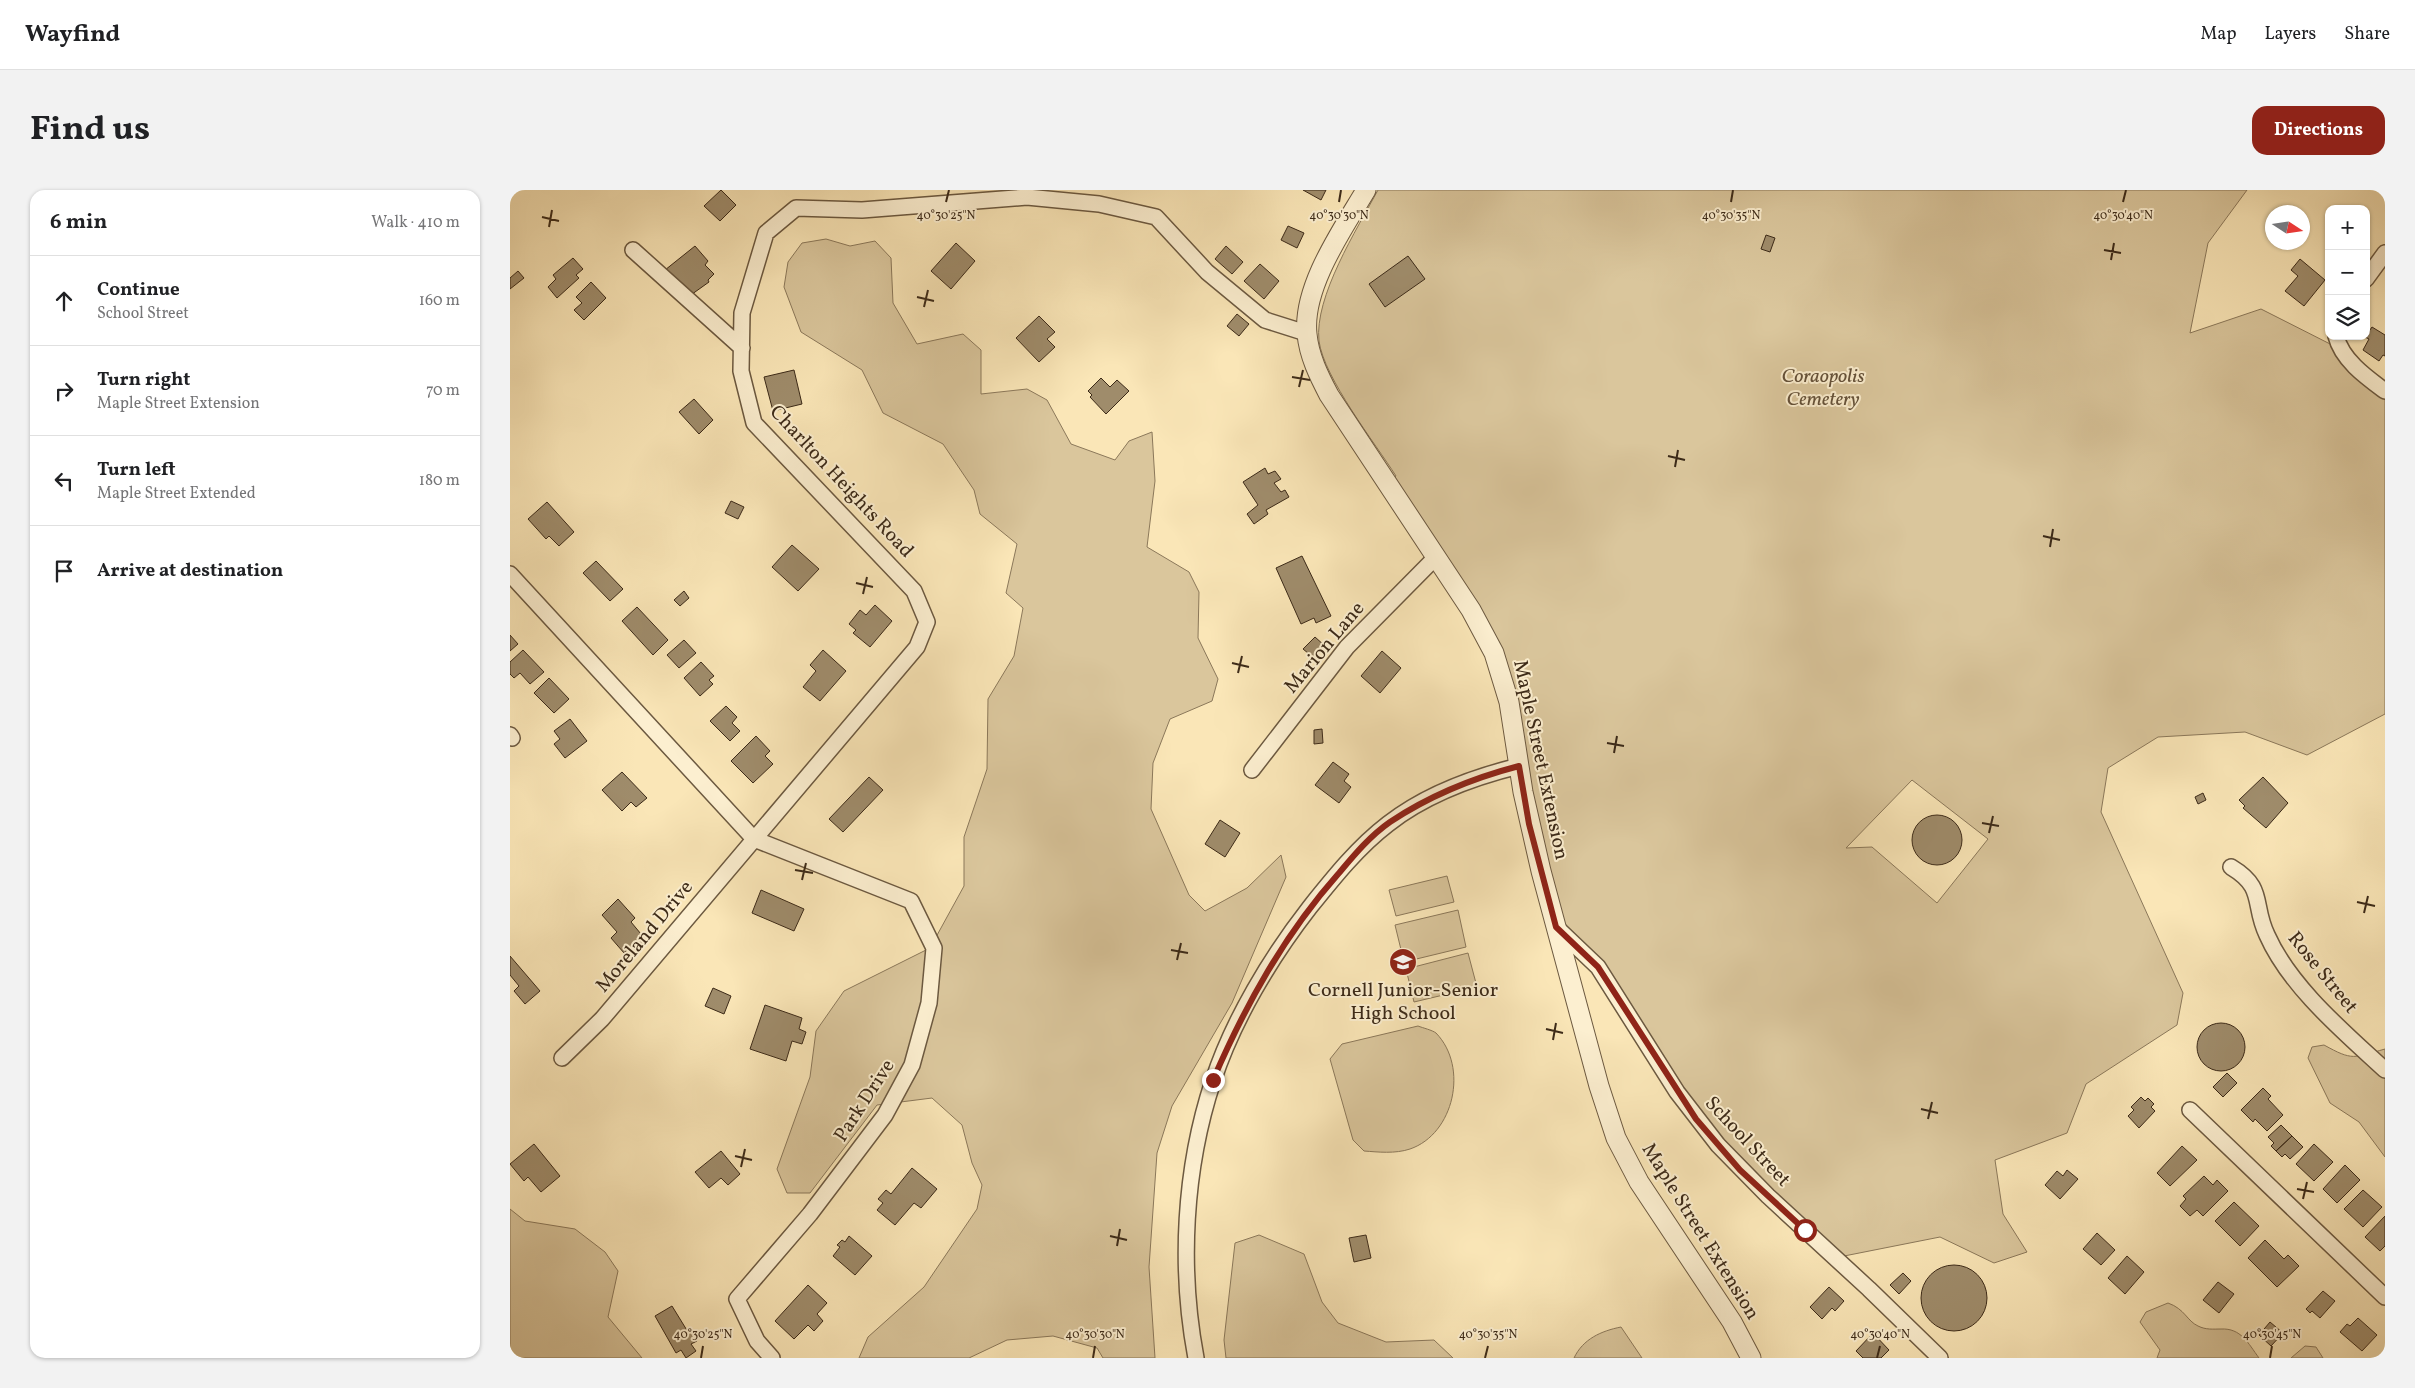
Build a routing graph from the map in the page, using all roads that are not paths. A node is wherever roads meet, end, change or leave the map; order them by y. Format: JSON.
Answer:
{"nodes":[{"id":1,"x":1366,"y":190,"type":"edge"},
{"id":2,"x":633,"y":250,"type":"dead end"},
{"id":3,"x":2385,"y":253,"type":"edge"},
{"id":4,"x":2370,"y":274,"type":"edge"},
{"id":5,"x":1306,"y":333,"type":"junction"},
{"id":6,"x":2337,"y":340,"type":"edge"},
{"id":7,"x":742,"y":348,"type":"junction"},
{"id":8,"x":2385,"y":391,"type":"edge"},
{"id":9,"x":1436,"y":557,"type":"junction"},
{"id":10,"x":510,"y":574,"type":"edge"},
{"id":11,"x":1519,"y":766,"type":"junction"},
{"id":12,"x":1252,"y":770,"type":"dead end"},
{"id":13,"x":754,"y":839,"type":"junction"},
{"id":14,"x":2231,"y":867,"type":"dead end"},
{"id":15,"x":1556,"y":927,"type":"junction"},
{"id":16,"x":562,"y":1058,"type":"dead end"},
{"id":17,"x":2385,"y":1070,"type":"edge"},
{"id":18,"x":2190,"y":1110,"type":"dead end"},
{"id":19,"x":2385,"y":1297,"type":"edge"},
{"id":20,"x":772,"y":1358,"type":"edge"},
{"id":21,"x":1196,"y":1358,"type":"edge"},
{"id":22,"x":1751,"y":1358,"type":"edge"},
{"id":23,"x":1940,"y":1358,"type":"edge"}],
"edges":[{"from":1,"to":5,"type":"street","name":"Maple Street Extension"},
{"from":2,"to":7,"type":"street"},
{"from":3,"to":4,"type":"street"},
{"from":5,"to":7,"type":"street","name":"Charlton Heights Road"},
{"from":5,"to":9,"type":"street","name":"Maple Street Extension"},
{"from":6,"to":8,"type":"street"},
{"from":7,"to":13,"type":"street","name":"Charlton Heights Road"},
{"from":9,"to":11,"type":"street","name":"Maple Street Extension"},
{"from":9,"to":12,"type":"street","name":"Marion Lane"},
{"from":10,"to":13,"type":"street"},
{"from":11,"to":15,"type":"street","name":"Maple Street Extension"},
{"from":11,"to":21,"type":"street"},
{"from":13,"to":16,"type":"street","name":"Moreland Drive"},
{"from":13,"to":20,"type":"street","name":"Park Drive"},
{"from":14,"to":17,"type":"street","name":"Rose Street"},
{"from":15,"to":22,"type":"street","name":"Maple Street Extension"},
{"from":15,"to":23,"type":"street","name":"School Street"},
{"from":18,"to":19,"type":"street"}]}
